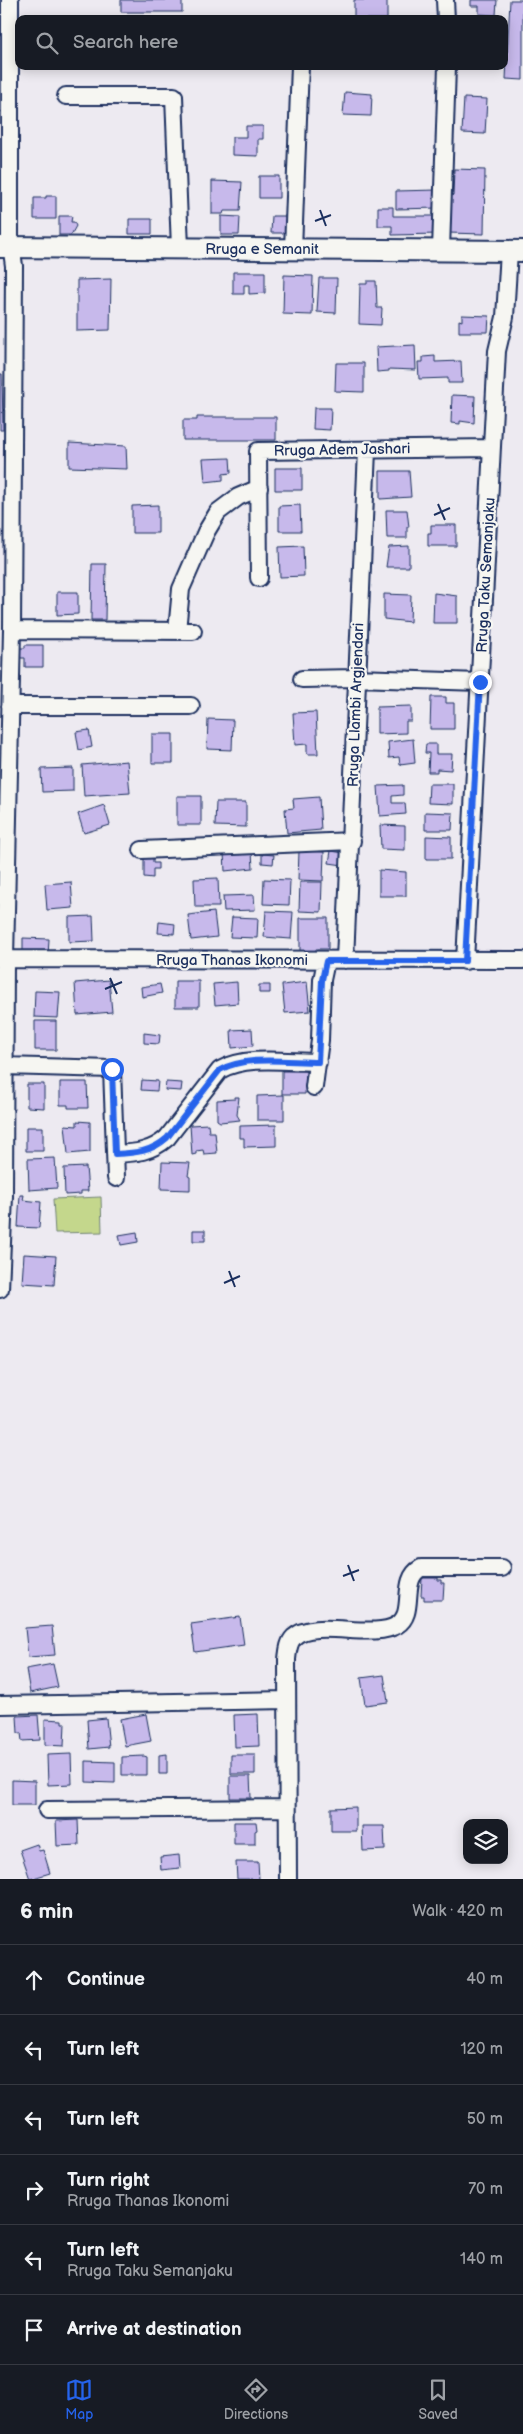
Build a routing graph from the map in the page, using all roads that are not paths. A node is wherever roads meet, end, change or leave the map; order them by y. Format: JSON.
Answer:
{"nodes":[{"id":1,"x":10,"y":0,"type":"edge"},
{"id":2,"x":445,"y":0,"type":"edge"},
{"id":3,"x":446,"y":15,"type":"edge"},
{"id":4,"x":300,"y":70,"type":"edge"},
{"id":5,"x":446,"y":70,"type":"edge"},
{"id":6,"x":66,"y":96,"type":"dead end"},
{"id":7,"x":6,"y":247,"type":"edge"},
{"id":8,"x":180,"y":248,"type":"junction"},
{"id":9,"x":293,"y":249,"type":"junction"},
{"id":10,"x":441,"y":250,"type":"junction"},
{"id":11,"x":516,"y":251,"type":"edge"},
{"id":12,"x":492,"y":448,"type":"junction"},
{"id":13,"x":367,"y":450,"type":"junction"},
{"id":14,"x":259,"y":488,"type":"junction"},
{"id":15,"x":259,"y":578,"type":"dead end"},
{"id":16,"x":12,"y":630,"type":"junction"},
{"id":17,"x":356,"y":678,"type":"junction"},
{"id":18,"x":302,"y":679,"type":"dead end"},
{"id":19,"x":480,"y":682,"type":"junction"},
{"id":20,"x":10,"y":706,"type":"junction"},
{"id":21,"x":192,"y":706,"type":"dead end"},
{"id":22,"x":352,"y":841,"type":"junction"},
{"id":23,"x":142,"y":850,"type":"dead end"},
{"id":24,"x":2,"y":958,"type":"edge"},
{"id":25,"x":345,"y":960,"type":"junction"},
{"id":26,"x":523,"y":960,"type":"edge"},
{"id":27,"x":326,"y":961,"type":"junction"},
{"id":28,"x":465,"y":961,"type":"junction"},
{"id":29,"x":318,"y":1062,"type":"junction"},
{"id":30,"x":4,"y":1066,"type":"junction"},
{"id":31,"x":2,"y":1087,"type":"edge"},
{"id":32,"x":314,"y":1087,"type":"dead end"},
{"id":33,"x":115,"y":1154,"type":"junction"},
{"id":34,"x":116,"y":1178,"type":"dead end"},
{"id":35,"x":0,"y":1289,"type":"edge"},
{"id":36,"x":502,"y":1568,"type":"dead end"},
{"id":37,"x":287,"y":1700,"type":"junction"},
{"id":38,"x":0,"y":1705,"type":"edge"},
{"id":39,"x":287,"y":1808,"type":"junction"},
{"id":40,"x":47,"y":1810,"type":"dead end"},
{"id":41,"x":288,"y":1879,"type":"edge"}],
"edges":[{"from":1,"to":7,"type":"street"},
{"from":2,"to":3,"type":"street"},
{"from":4,"to":9,"type":"street"},
{"from":5,"to":10,"type":"street"},
{"from":6,"to":8,"type":"street"},
{"from":7,"to":8,"type":"main road","name":"Rruga e Semanit"},
{"from":7,"to":16,"type":"street"},
{"from":8,"to":9,"type":"main road","name":"Rruga e Semanit"},
{"from":9,"to":10,"type":"main road","name":"Rruga e Semanit"},
{"from":10,"to":11,"type":"main road","name":"Rruga e Semanit"},
{"from":11,"to":12,"type":"street","name":"Rruga Taku Semanjaku"},
{"from":12,"to":13,"type":"street","name":"Rruga Adem Jashari"},
{"from":12,"to":19,"type":"street","name":"Rruga Taku Semanjaku"},
{"from":13,"to":14,"type":"street","name":"Rruga Adem Jashari"},
{"from":13,"to":17,"type":"street","name":"Rruga Llambi Argjendari"},
{"from":14,"to":15,"type":"street","name":"Rruga Adem Jashari"},
{"from":14,"to":16,"type":"street"},
{"from":16,"to":20,"type":"street"},
{"from":17,"to":18,"type":"street"},
{"from":17,"to":19,"type":"street"},
{"from":17,"to":22,"type":"street","name":"Rruga Llambi Argjendari"},
{"from":19,"to":28,"type":"street","name":"Rruga Taku Semanjaku"},
{"from":20,"to":21,"type":"street"},
{"from":20,"to":24,"type":"street"},
{"from":22,"to":23,"type":"street"},
{"from":22,"to":25,"type":"street","name":"Rruga Llambi Argjendari"},
{"from":24,"to":27,"type":"street","name":"Rruga Thanas Ikonomi"},
{"from":24,"to":30,"type":"street"},
{"from":25,"to":27,"type":"street","name":"Rruga Thanas Ikonomi"},
{"from":25,"to":28,"type":"street","name":"Rruga Thanas Ikonomi"},
{"from":26,"to":28,"type":"street","name":"Rruga Thanas Ikonomi"},
{"from":27,"to":29,"type":"street"},
{"from":29,"to":32,"type":"street"},
{"from":29,"to":33,"type":"street"},
{"from":30,"to":31,"type":"street"},
{"from":30,"to":33,"type":"street"},
{"from":31,"to":35,"type":"street"},
{"from":33,"to":34,"type":"street"},
{"from":36,"to":37,"type":"street"},
{"from":37,"to":38,"type":"street"},
{"from":37,"to":39,"type":"street"},
{"from":39,"to":40,"type":"street"},
{"from":39,"to":41,"type":"street"}]}
